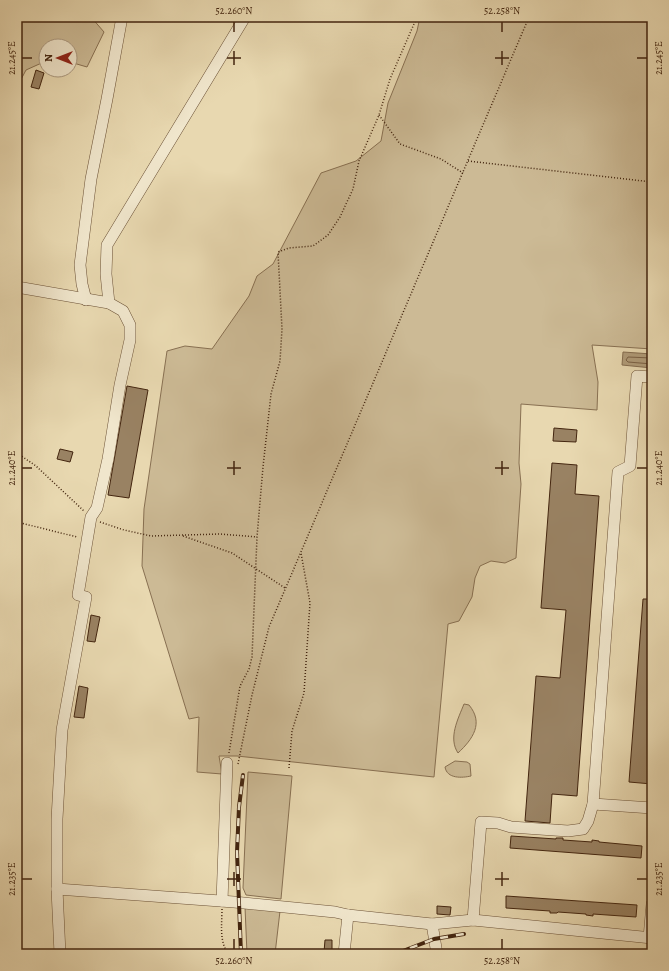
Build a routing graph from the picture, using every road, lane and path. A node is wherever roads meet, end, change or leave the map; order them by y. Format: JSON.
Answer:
{"nodes":[{"id":1,"x":122,"y":17,"type":"edge"},
{"id":2,"x":245,"y":17,"type":"edge"},
{"id":3,"x":417,"y":17,"type":"edge"},
{"id":4,"x":529,"y":17,"type":"edge"},
{"id":5,"x":379,"y":115,"type":"junction"},
{"id":6,"x":468,"y":161,"type":"junction"},
{"id":7,"x":463,"y":173,"type":"junction"},
{"id":8,"x":652,"y":182,"type":"edge"},
{"id":9,"x":17,"y":287,"type":"edge"},
{"id":10,"x":86,"y":300,"type":"junction"},
{"id":11,"x":109,"y":303,"type":"junction"},
{"id":12,"x":652,"y":377,"type":"edge"},
{"id":13,"x":17,"y":453,"type":"edge"},
{"id":14,"x":91,"y":519,"type":"junction"},
{"id":15,"x":17,"y":522,"type":"edge"},
{"id":16,"x":181,"y":535,"type":"junction"},
{"id":17,"x":258,"y":537,"type":"junction"},
{"id":18,"x":87,"y":539,"type":"junction"},
{"id":19,"x":301,"y":552,"type":"junction"},
{"id":20,"x":257,"y":569,"type":"junction"},
{"id":21,"x":285,"y":588,"type":"junction"},
{"id":22,"x":233,"y":763,"type":"junction"},
{"id":23,"x":289,"y":768,"type":"dead end"},
{"id":24,"x":593,"y":804,"type":"junction"},
{"id":25,"x":652,"y":808,"type":"edge"},
{"id":26,"x":57,"y":889,"type":"junction"},
{"id":27,"x":222,"y":901,"type":"junction"},
{"id":28,"x":652,"y":904,"type":"edge"},
{"id":29,"x":348,"y":915,"type":"junction"},
{"id":30,"x":473,"y":920,"type":"junction"},
{"id":31,"x":432,"y":924,"type":"junction"},
{"id":32,"x":651,"y":938,"type":"edge"},
{"id":33,"x":60,"y":954,"type":"edge"},
{"id":34,"x":228,"y":954,"type":"edge"},
{"id":35,"x":344,"y":954,"type":"edge"},
{"id":36,"x":436,"y":954,"type":"edge"}],
"edges":[{"from":1,"to":10,"type":"lane"},
{"from":2,"to":11,"type":"lane"},
{"from":3,"to":5,"type":"path"},
{"from":4,"to":6,"type":"path"},
{"from":5,"to":7,"type":"path"},
{"from":5,"to":17,"type":"path"},
{"from":6,"to":7,"type":"path"},
{"from":6,"to":8,"type":"path"},
{"from":7,"to":19,"type":"path"},
{"from":9,"to":10,"type":"lane"},
{"from":10,"to":11,"type":"lane"},
{"from":11,"to":14,"type":"lane"},
{"from":12,"to":24,"type":"lane"},
{"from":13,"to":14,"type":"path"},
{"from":14,"to":16,"type":"path"},
{"from":14,"to":18,"type":"lane"},
{"from":15,"to":18,"type":"path"},
{"from":16,"to":17,"type":"path"},
{"from":16,"to":20,"type":"path"},
{"from":17,"to":20,"type":"path"},
{"from":18,"to":26,"type":"lane"},
{"from":19,"to":21,"type":"path"},
{"from":19,"to":23,"type":"path"},
{"from":20,"to":21,"type":"path"},
{"from":20,"to":22,"type":"path"},
{"from":21,"to":22,"type":"path"},
{"from":22,"to":27,"type":"lane"},
{"from":24,"to":25,"type":"lane"},
{"from":24,"to":30,"type":"lane"},
{"from":26,"to":27,"type":"lane"},
{"from":26,"to":33,"type":"lane"},
{"from":27,"to":29,"type":"lane"},
{"from":27,"to":34,"type":"path"},
{"from":28,"to":32,"type":"lane"},
{"from":29,"to":31,"type":"lane"},
{"from":29,"to":35,"type":"lane"},
{"from":30,"to":31,"type":"lane"},
{"from":30,"to":32,"type":"lane"},
{"from":31,"to":36,"type":"lane"}]}
